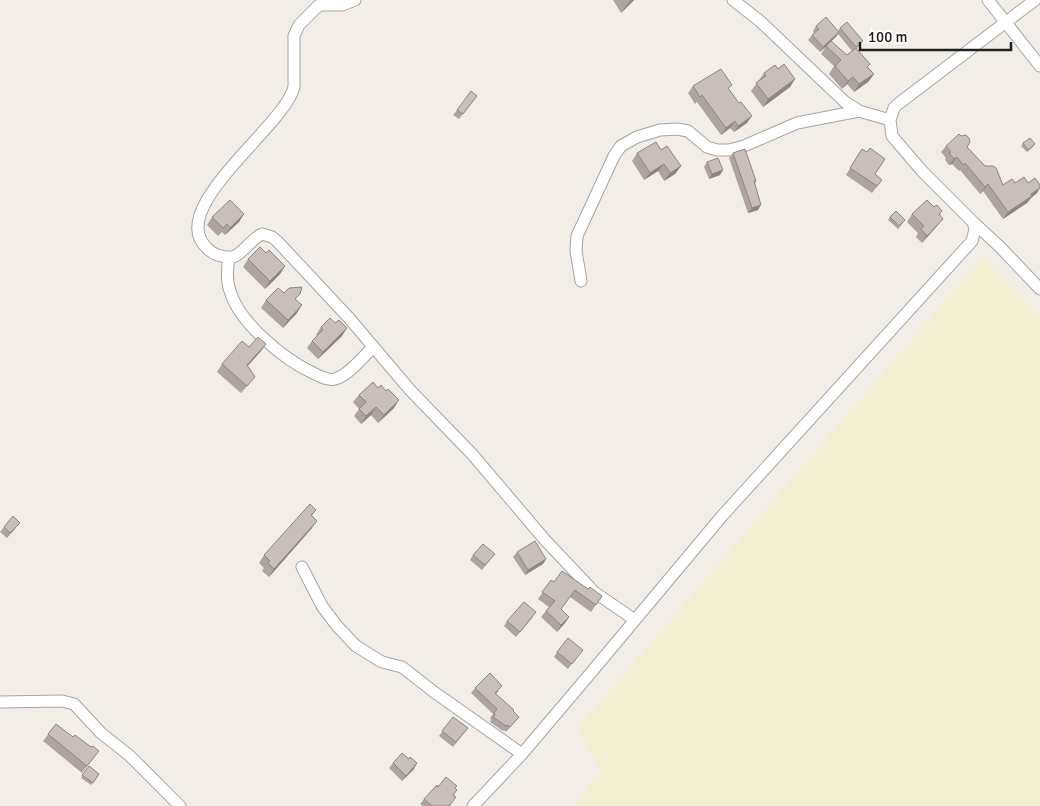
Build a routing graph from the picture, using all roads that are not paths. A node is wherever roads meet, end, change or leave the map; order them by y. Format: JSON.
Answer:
{"nodes":[{"id":1,"x":355,"y":0,"type":"edge"},
{"id":2,"x":733,"y":0,"type":"edge"},
{"id":3,"x":988,"y":0,"type":"edge"},
{"id":4,"x":1035,"y":0,"type":"edge"},
{"id":5,"x":1005,"y":23,"type":"junction"},
{"id":6,"x":1040,"y":66,"type":"edge"},
{"id":7,"x":859,"y":111,"type":"junction"},
{"id":8,"x":890,"y":120,"type":"junction"},
{"id":9,"x":972,"y":222,"type":"junction"},
{"id":10,"x":229,"y":257,"type":"junction"},
{"id":11,"x":581,"y":281,"type":"dead end"},
{"id":12,"x":1040,"y":289,"type":"edge"},
{"id":13,"x":373,"y":347,"type":"junction"},
{"id":14,"x":302,"y":567,"type":"dead end"},
{"id":15,"x":635,"y":620,"type":"junction"},
{"id":16,"x":0,"y":702,"type":"edge"},
{"id":17,"x":522,"y":754,"type":"junction"},
{"id":18,"x":180,"y":806,"type":"edge"},
{"id":19,"x":473,"y":806,"type":"edge"}],
"edges":[{"from":1,"to":10,"type":"street"},
{"from":2,"to":7,"type":"street"},
{"from":3,"to":5,"type":"street"},
{"from":4,"to":5,"type":"street"},
{"from":5,"to":6,"type":"street"},
{"from":5,"to":8,"type":"street"},
{"from":7,"to":8,"type":"street"},
{"from":7,"to":11,"type":"street"},
{"from":8,"to":9,"type":"street"},
{"from":9,"to":12,"type":"street"},
{"from":9,"to":15,"type":"street"},
{"from":10,"to":13,"type":"street"},
{"from":10,"to":13,"type":"street"},
{"from":13,"to":15,"type":"street"},
{"from":14,"to":17,"type":"street"},
{"from":15,"to":17,"type":"street"},
{"from":16,"to":18,"type":"street"},
{"from":17,"to":19,"type":"street"}]}
